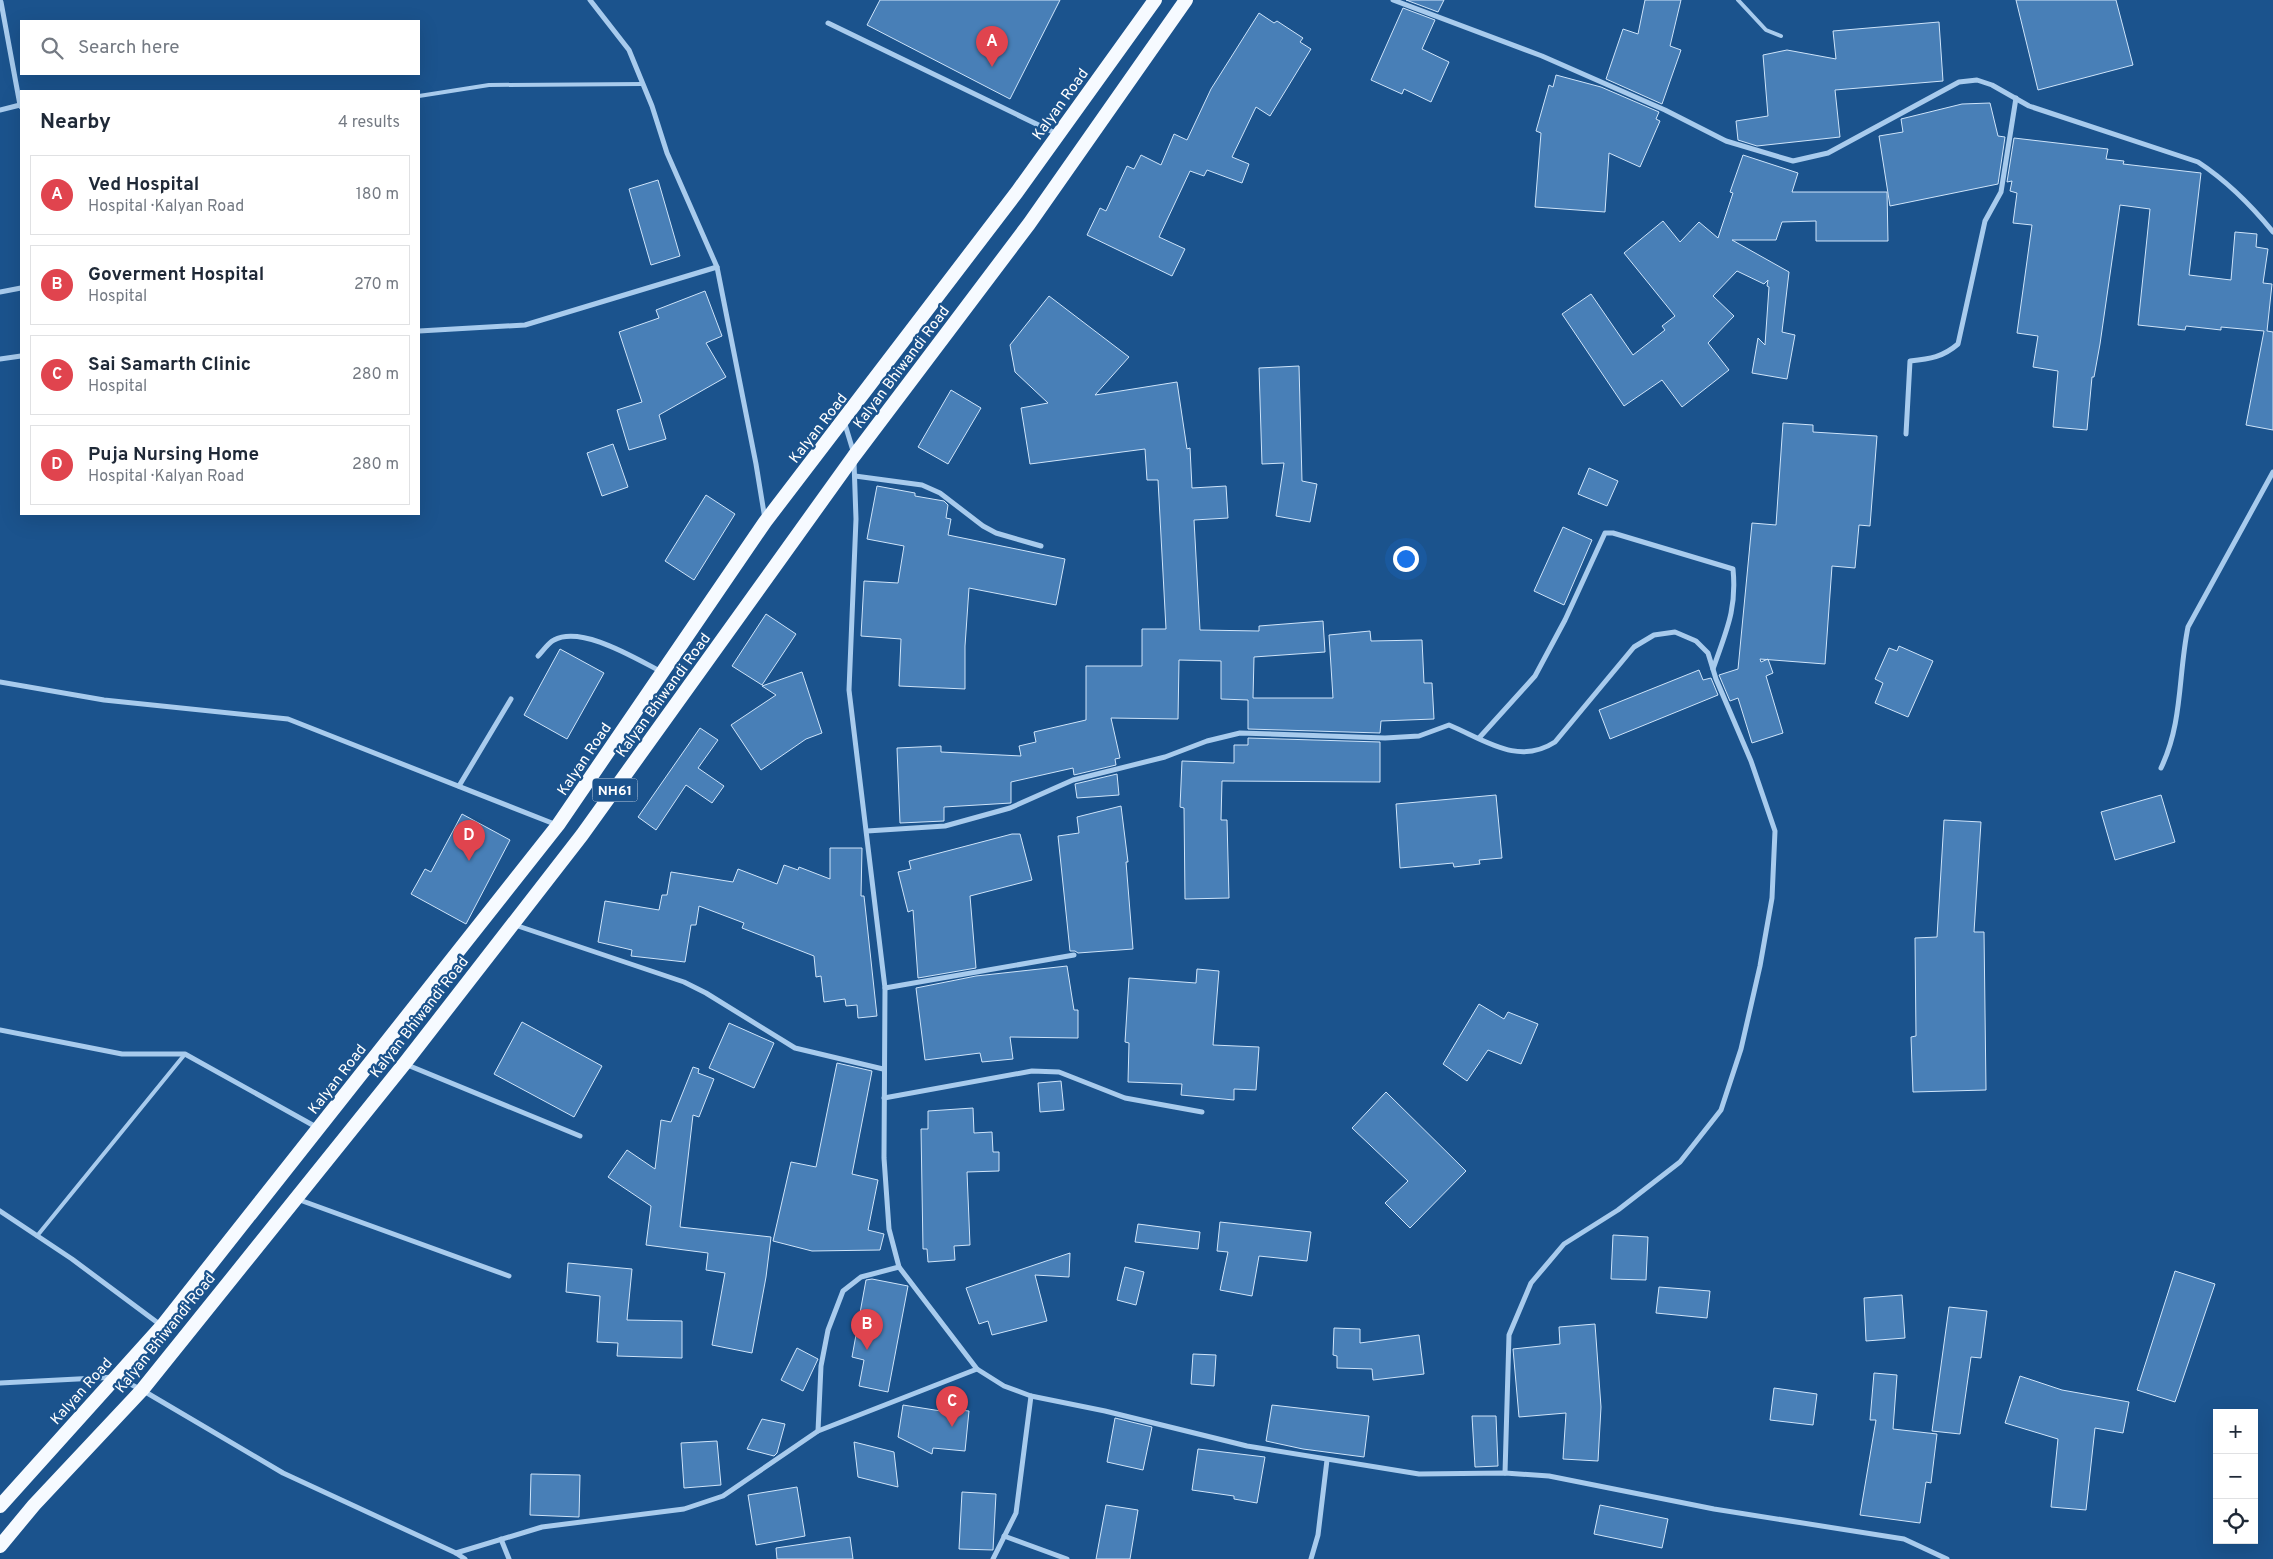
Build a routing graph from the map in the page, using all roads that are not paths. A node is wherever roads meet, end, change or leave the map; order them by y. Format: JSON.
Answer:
{"nodes":[{"id":1,"x":590,"y":0,"type":"edge"},
{"id":2,"x":1155,"y":0,"type":"edge"},
{"id":3,"x":1186,"y":0,"type":"edge"},
{"id":4,"x":1393,"y":0,"type":"edge"},
{"id":5,"x":1738,"y":0,"type":"edge"},
{"id":6,"x":1,"y":2,"type":"edge"},
{"id":7,"x":828,"y":23,"type":"dead end"},
{"id":8,"x":1781,"y":36,"type":"dead end"},
{"id":9,"x":643,"y":84,"type":"junction"},
{"id":10,"x":420,"y":96,"type":"edge"},
{"id":11,"x":2016,"y":98,"type":"junction"},
{"id":12,"x":20,"y":101,"type":"edge"},
{"id":13,"x":20,"y":106,"type":"edge"},
{"id":14,"x":0,"y":110,"type":"edge"},
{"id":15,"x":1058,"y":134,"type":"junction"},
{"id":16,"x":2273,"y":232,"type":"edge"},
{"id":17,"x":717,"y":267,"type":"junction"},
{"id":18,"x":20,"y":288,"type":"edge"},
{"id":19,"x":0,"y":292,"type":"edge"},
{"id":20,"x":420,"y":331,"type":"edge"},
{"id":21,"x":20,"y":356,"type":"edge"},
{"id":22,"x":0,"y":359,"type":"edge"},
{"id":23,"x":844,"y":420,"type":"junction"},
{"id":24,"x":1906,"y":434,"type":"dead end"},
{"id":25,"x":854,"y":456,"type":"junction"},
{"id":26,"x":2273,"y":472,"type":"edge"},
{"id":27,"x":855,"y":476,"type":"junction"},
{"id":28,"x":765,"y":522,"type":"junction"},
{"id":29,"x":1041,"y":546,"type":"dead end"},
{"id":30,"x":538,"y":656,"type":"dead end"},
{"id":31,"x":1713,"y":669,"type":"junction"},
{"id":32,"x":662,"y":673,"type":"junction"},
{"id":33,"x":0,"y":682,"type":"edge"},
{"id":34,"x":511,"y":699,"type":"dead end"},
{"id":35,"x":1479,"y":738,"type":"junction"},
{"id":36,"x":2161,"y":768,"type":"dead end"},
{"id":37,"x":459,"y":786,"type":"junction"},
{"id":38,"x":558,"y":826,"type":"junction"},
{"id":39,"x":867,"y":831,"type":"junction"},
{"id":40,"x":513,"y":924,"type":"junction"},
{"id":41,"x":1074,"y":956,"type":"dead end"},
{"id":42,"x":885,"y":988,"type":"junction"},
{"id":43,"x":0,"y":1030,"type":"edge"},
{"id":44,"x":185,"y":1054,"type":"junction"},
{"id":45,"x":405,"y":1064,"type":"junction"},
{"id":46,"x":883,"y":1070,"type":"junction"},
{"id":47,"x":884,"y":1098,"type":"junction"},
{"id":48,"x":1202,"y":1112,"type":"dead end"},
{"id":49,"x":319,"y":1129,"type":"junction"},
{"id":50,"x":580,"y":1136,"type":"dead end"},
{"id":51,"x":294,"y":1198,"type":"junction"},
{"id":52,"x":0,"y":1211,"type":"edge"},
{"id":53,"x":37,"y":1236,"type":"junction"},
{"id":54,"x":899,"y":1267,"type":"junction"},
{"id":55,"x":508,"y":1276,"type":"dead end"},
{"id":56,"x":162,"y":1326,"type":"junction"},
{"id":57,"x":978,"y":1369,"type":"junction"},
{"id":58,"x":116,"y":1377,"type":"junction"},
{"id":59,"x":0,"y":1383,"type":"edge"},
{"id":60,"x":142,"y":1390,"type":"junction"},
{"id":61,"x":1030,"y":1396,"type":"junction"},
{"id":62,"x":818,"y":1431,"type":"junction"},
{"id":63,"x":1328,"y":1460,"type":"junction"},
{"id":64,"x":1505,"y":1473,"type":"junction"},
{"id":65,"x":0,"y":1506,"type":"edge"},
{"id":66,"x":1004,"y":1536,"type":"junction"},
{"id":67,"x":501,"y":1539,"type":"junction"},
{"id":68,"x":0,"y":1546,"type":"edge"},
{"id":69,"x":456,"y":1553,"type":"junction"},
{"id":70,"x":465,"y":1559,"type":"edge"},
{"id":71,"x":509,"y":1559,"type":"edge"},
{"id":72,"x":993,"y":1559,"type":"edge"},
{"id":73,"x":1067,"y":1559,"type":"edge"},
{"id":74,"x":1312,"y":1559,"type":"edge"},
{"id":75,"x":1947,"y":1559,"type":"edge"}],
"edges":[{"from":1,"to":9,"type":"street"},
{"from":2,"to":15,"type":"highway","name":"Kalyan Road","number":"NH61"},
{"from":3,"to":25,"type":"highway","name":"Kalyan Bhiwandi Road","number":"NH61"},
{"from":4,"to":11,"type":"street"},
{"from":5,"to":8,"type":"lane"},
{"from":6,"to":12,"type":"street"},
{"from":7,"to":15,"type":"street"},
{"from":9,"to":10,"type":"lane"},
{"from":9,"to":17,"type":"street"},
{"from":11,"to":16,"type":"street"},
{"from":11,"to":24,"type":"street"},
{"from":13,"to":14,"type":"street"},
{"from":15,"to":23,"type":"highway","name":"Kalyan Road","number":"NH61"},
{"from":17,"to":20,"type":"street"},
{"from":17,"to":28,"type":"street"},
{"from":18,"to":19,"type":"street"},
{"from":21,"to":22,"type":"street"},
{"from":23,"to":25,"type":"street"},
{"from":23,"to":28,"type":"highway","name":"Kalyan Road","number":"NH61"},
{"from":25,"to":27,"type":"street"},
{"from":25,"to":40,"type":"highway","name":"Kalyan Bhiwandi Road","number":"NH61"},
{"from":26,"to":36,"type":"street"},
{"from":27,"to":29,"type":"street"},
{"from":27,"to":39,"type":"street"},
{"from":28,"to":32,"type":"highway","name":"Kalyan Road","number":"NH61"},
{"from":30,"to":32,"type":"street"},
{"from":31,"to":35,"type":"street"},
{"from":31,"to":35,"type":"street"},
{"from":31,"to":64,"type":"street"},
{"from":32,"to":38,"type":"highway","name":"Kalyan Road","number":"NH61"},
{"from":33,"to":37,"type":"street"},
{"from":34,"to":37,"type":"street"},
{"from":35,"to":39,"type":"street"},
{"from":37,"to":38,"type":"street"},
{"from":38,"to":49,"type":"highway","name":"Kalyan Road","number":"NH61"},
{"from":39,"to":42,"type":"street"},
{"from":40,"to":45,"type":"highway","name":"Kalyan Bhiwandi Road","number":"NH61"},
{"from":40,"to":46,"type":"street"},
{"from":41,"to":42,"type":"street"},
{"from":42,"to":46,"type":"street"},
{"from":43,"to":44,"type":"street"},
{"from":44,"to":49,"type":"street"},
{"from":44,"to":53,"type":"lane"},
{"from":45,"to":50,"type":"street"},
{"from":45,"to":51,"type":"highway","name":"Kalyan Bhiwandi Road","number":"NH61"},
{"from":46,"to":47,"type":"street"},
{"from":47,"to":48,"type":"street"},
{"from":47,"to":54,"type":"street"},
{"from":49,"to":56,"type":"highway","name":"Kalyan Road","number":"NH61"},
{"from":51,"to":55,"type":"street"},
{"from":51,"to":60,"type":"highway","name":"Kalyan Bhiwandi Road","number":"NH61"},
{"from":52,"to":53,"type":"street"},
{"from":53,"to":56,"type":"street"},
{"from":54,"to":57,"type":"street"},
{"from":54,"to":62,"type":"street"},
{"from":56,"to":58,"type":"highway","name":"Kalyan Road","number":"NH61"},
{"from":57,"to":61,"type":"street"},
{"from":57,"to":62,"type":"street"},
{"from":58,"to":59,"type":"street"},
{"from":58,"to":60,"type":"street"},
{"from":58,"to":65,"type":"highway","name":"Kalyan Road","number":"NH61"},
{"from":60,"to":68,"type":"highway","name":"Kalyan Bhiwandi Road","number":"NH61"},
{"from":60,"to":69,"type":"street"},
{"from":61,"to":63,"type":"street"},
{"from":61,"to":66,"type":"street"},
{"from":62,"to":67,"type":"street"},
{"from":63,"to":64,"type":"street"},
{"from":63,"to":74,"type":"street"},
{"from":64,"to":75,"type":"street"},
{"from":66,"to":72,"type":"street"},
{"from":66,"to":73,"type":"street"},
{"from":67,"to":69,"type":"street"},
{"from":67,"to":71,"type":"street"},
{"from":69,"to":70,"type":"street"}]}
